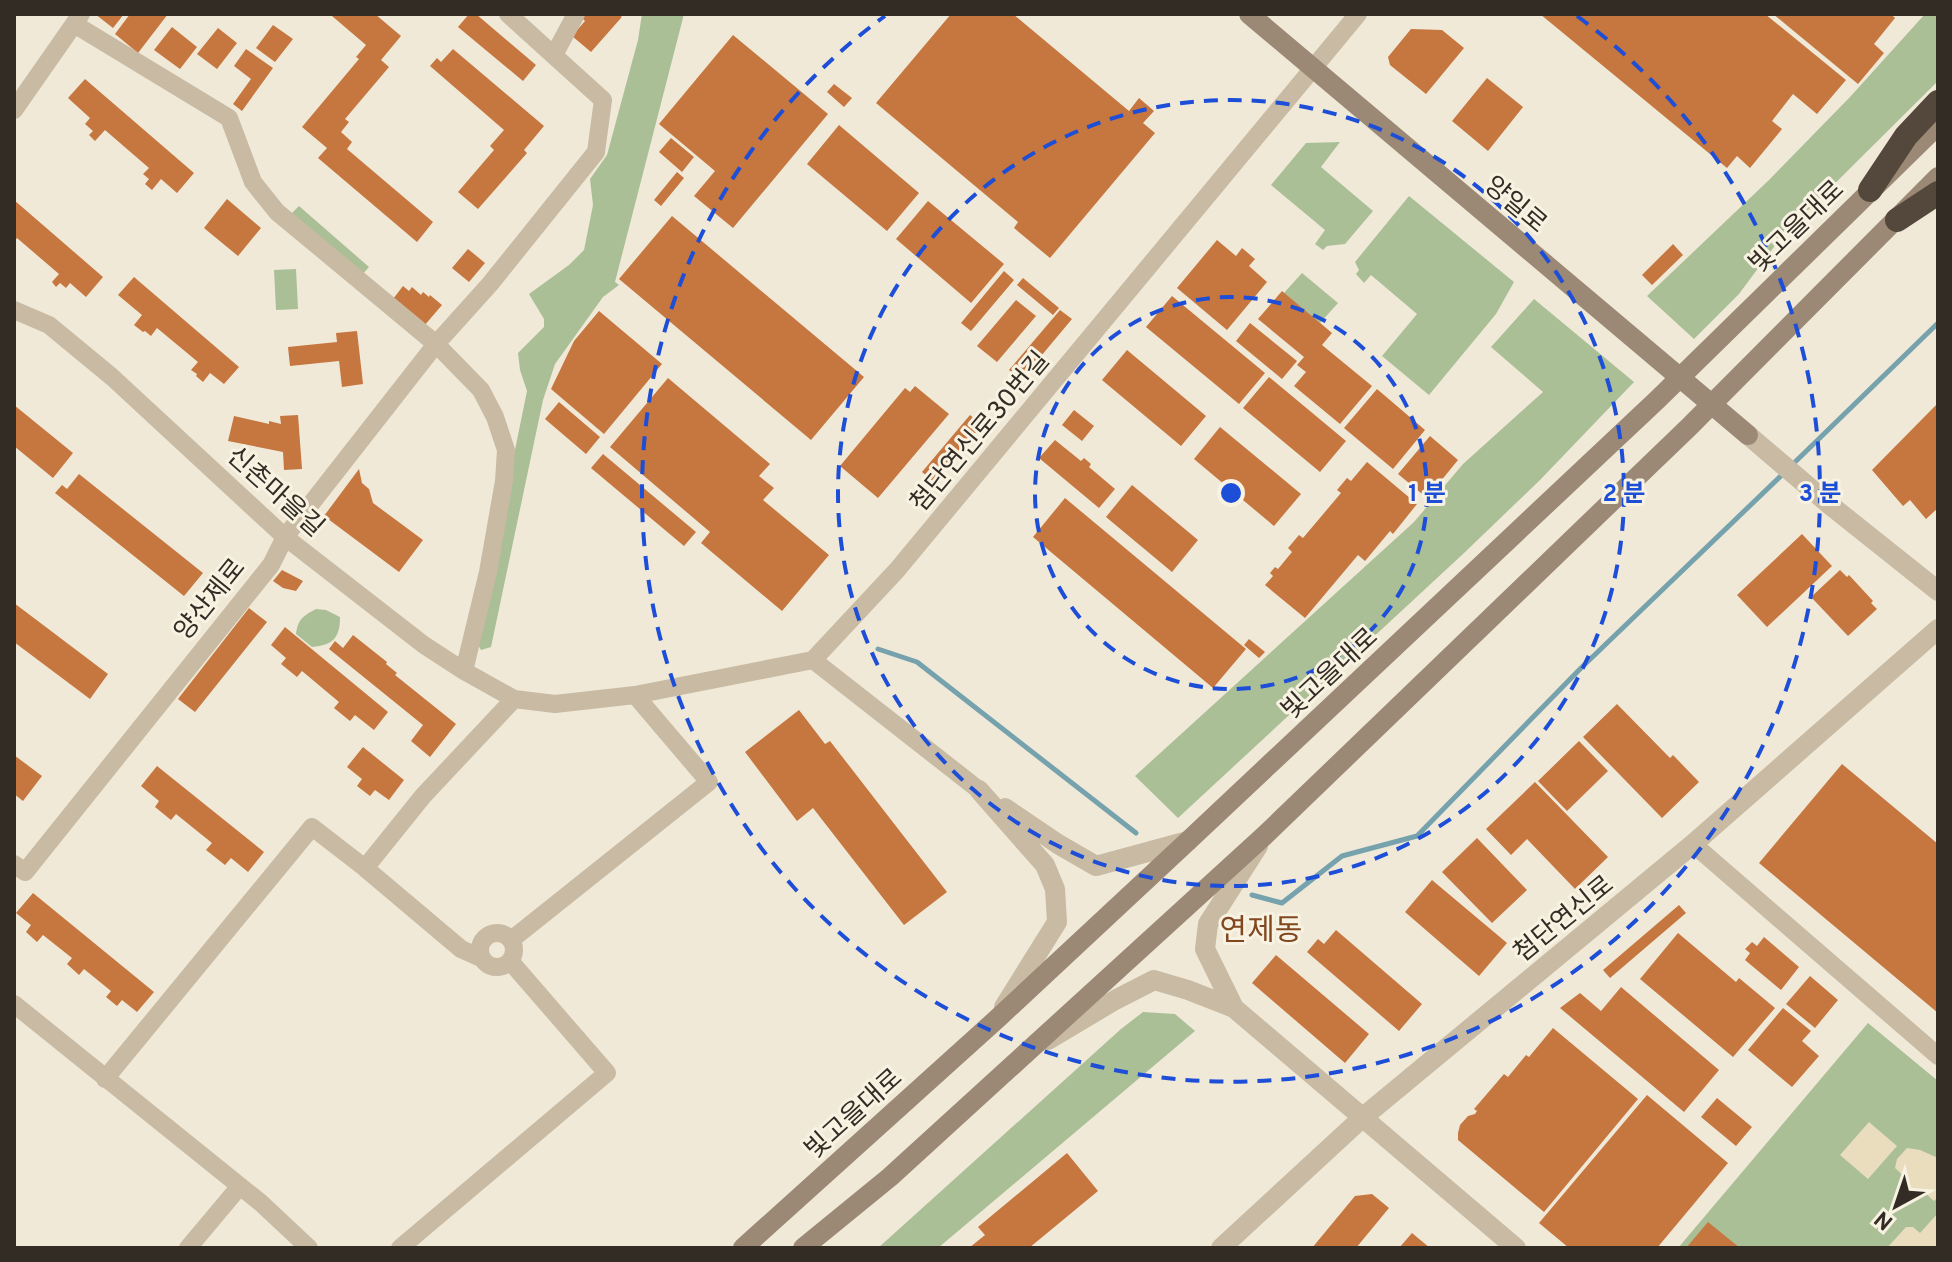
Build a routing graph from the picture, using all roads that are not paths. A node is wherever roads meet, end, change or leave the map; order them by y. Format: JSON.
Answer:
{"nodes":[{"id":1,"x":508,"y":14,"type":"edge"},
{"id":2,"x":576,"y":14,"type":"edge"},
{"id":3,"x":1249,"y":14,"type":"edge"},
{"id":4,"x":1358,"y":14,"type":"edge"},
{"id":5,"x":77,"y":19,"type":"edge"},
{"id":6,"x":554,"y":55,"type":"junction"},
{"id":7,"x":1314,"y":68,"type":"junction"},
{"id":8,"x":1938,"y":102,"type":"edge"},
{"id":9,"x":14,"y":110,"type":"edge"},
{"id":10,"x":1938,"y":125,"type":"edge"},
{"id":11,"x":1938,"y":177,"type":"edge"},
{"id":12,"x":1870,"y":190,"type":"junction"},
{"id":13,"x":1938,"y":193,"type":"edge"},
{"id":14,"x":1897,"y":220,"type":"junction"},
{"id":15,"x":14,"y":310,"type":"edge"},
{"id":16,"x":436,"y":344,"type":"junction"},
{"id":17,"x":1748,"y":435,"type":"joint"},
{"id":18,"x":285,"y":537,"type":"junction"},
{"id":19,"x":1938,"y":591,"type":"edge"},
{"id":20,"x":1938,"y":629,"type":"edge"},
{"id":21,"x":813,"y":660,"type":"junction"},
{"id":22,"x":464,"y":671,"type":"junction"},
{"id":23,"x":635,"y":695,"type":"junction"},
{"id":24,"x":514,"y":699,"type":"junction"},
{"id":25,"x":979,"y":790,"type":"junction"},
{"id":26,"x":1264,"y":836,"type":"junction"},
{"id":27,"x":1188,"y":841,"type":"junction"},
{"id":28,"x":1693,"y":844,"type":"junction"},
{"id":29,"x":365,"y":868,"type":"junction"},
{"id":30,"x":18,"y":874,"type":"edge"},
{"id":31,"x":511,"y":940,"type":"junction"},
{"id":32,"x":481,"y":958,"type":"junction"},
{"id":33,"x":510,"y":961,"type":"junction"},
{"id":34,"x":14,"y":1004,"type":"edge"},
{"id":35,"x":1234,"y":1008,"type":"junction"},
{"id":36,"x":998,"y":1018,"type":"junction"},
{"id":37,"x":1031,"y":1050,"type":"junction"},
{"id":38,"x":1938,"y":1056,"type":"edge"},
{"id":39,"x":105,"y":1079,"type":"junction"},
{"id":40,"x":1362,"y":1118,"type":"junction"},
{"id":41,"x":859,"y":1142,"type":"junction"},
{"id":42,"x":890,"y":1177,"type":"junction"},
{"id":43,"x":240,"y":1186,"type":"junction"},
{"id":44,"x":188,"y":1248,"type":"edge"},
{"id":45,"x":309,"y":1248,"type":"edge"},
{"id":46,"x":400,"y":1248,"type":"edge"},
{"id":47,"x":726,"y":1248,"type":"edge"},
{"id":48,"x":743,"y":1248,"type":"edge"},
{"id":49,"x":803,"y":1248,"type":"edge"},
{"id":50,"x":813,"y":1248,"type":"edge"},
{"id":51,"x":1221,"y":1248,"type":"edge"},
{"id":52,"x":1516,"y":1248,"type":"edge"}],
"edges":[{"from":1,"to":6,"type":"street","name":"양산제로"},
{"from":2,"to":6,"type":"street"},
{"from":3,"to":7,"type":"main road","name":"양일로"},
{"from":4,"to":7,"type":"street","name":"첨단연신로30번길"},
{"from":5,"to":9,"type":"street"},
{"from":5,"to":16,"type":"street"},
{"from":6,"to":16,"type":"street","name":"양산제로"},
{"from":7,"to":17,"type":"main road","name":"양일로"},
{"from":7,"to":21,"type":"street","name":"첨단연신로30번길"},
{"from":8,"to":12,"type":"highway"},
{"from":10,"to":12,"type":"main road","name":"빛고을대로"},
{"from":11,"to":14,"type":"main road"},
{"from":12,"to":27,"type":"main road","name":"빛고을대로"},
{"from":13,"to":14,"type":"highway"},
{"from":14,"to":26,"type":"main road"},
{"from":15,"to":18,"type":"street","name":"신촌마을길"},
{"from":16,"to":18,"type":"street","name":"양산제로"},
{"from":16,"to":22,"type":"street"},
{"from":17,"to":19,"type":"street"},
{"from":18,"to":22,"type":"street","name":"신촌마을길"},
{"from":18,"to":30,"type":"street","name":"양산제로"},
{"from":20,"to":28,"type":"street","name":"첨단연신로"},
{"from":21,"to":23,"type":"street","name":"신촌마을길"},
{"from":21,"to":25,"type":"street"},
{"from":22,"to":24,"type":"street","name":"신촌마을길"},
{"from":23,"to":24,"type":"street","name":"신촌마을길"},
{"from":23,"to":31,"type":"street"},
{"from":24,"to":29,"type":"street"},
{"from":25,"to":27,"type":"street"},
{"from":25,"to":36,"type":"street"},
{"from":26,"to":35,"type":"street"},
{"from":26,"to":37,"type":"main road"},
{"from":27,"to":36,"type":"main road","name":"빛고을대로"},
{"from":28,"to":38,"type":"street"},
{"from":28,"to":40,"type":"street","name":"첨단연신로"},
{"from":29,"to":32,"type":"street"},
{"from":29,"to":39,"type":"street"},
{"from":31,"to":32,"type":"street"},
{"from":31,"to":33,"type":"street"},
{"from":32,"to":33,"type":"street"},
{"from":33,"to":46,"type":"street"},
{"from":34,"to":39,"type":"street"},
{"from":35,"to":37,"type":"street"},
{"from":35,"to":40,"type":"street"},
{"from":36,"to":41,"type":"main road","name":"빛고을대로"},
{"from":37,"to":42,"type":"main road"},
{"from":39,"to":43,"type":"street"},
{"from":40,"to":51,"type":"street","name":"첨단연신로"},
{"from":40,"to":52,"type":"street"},
{"from":41,"to":47,"type":"main road"},
{"from":41,"to":48,"type":"main road","name":"빛고을대로"},
{"from":42,"to":49,"type":"main road"},
{"from":42,"to":50,"type":"main road"},
{"from":43,"to":44,"type":"street"},
{"from":43,"to":45,"type":"street"}]}
